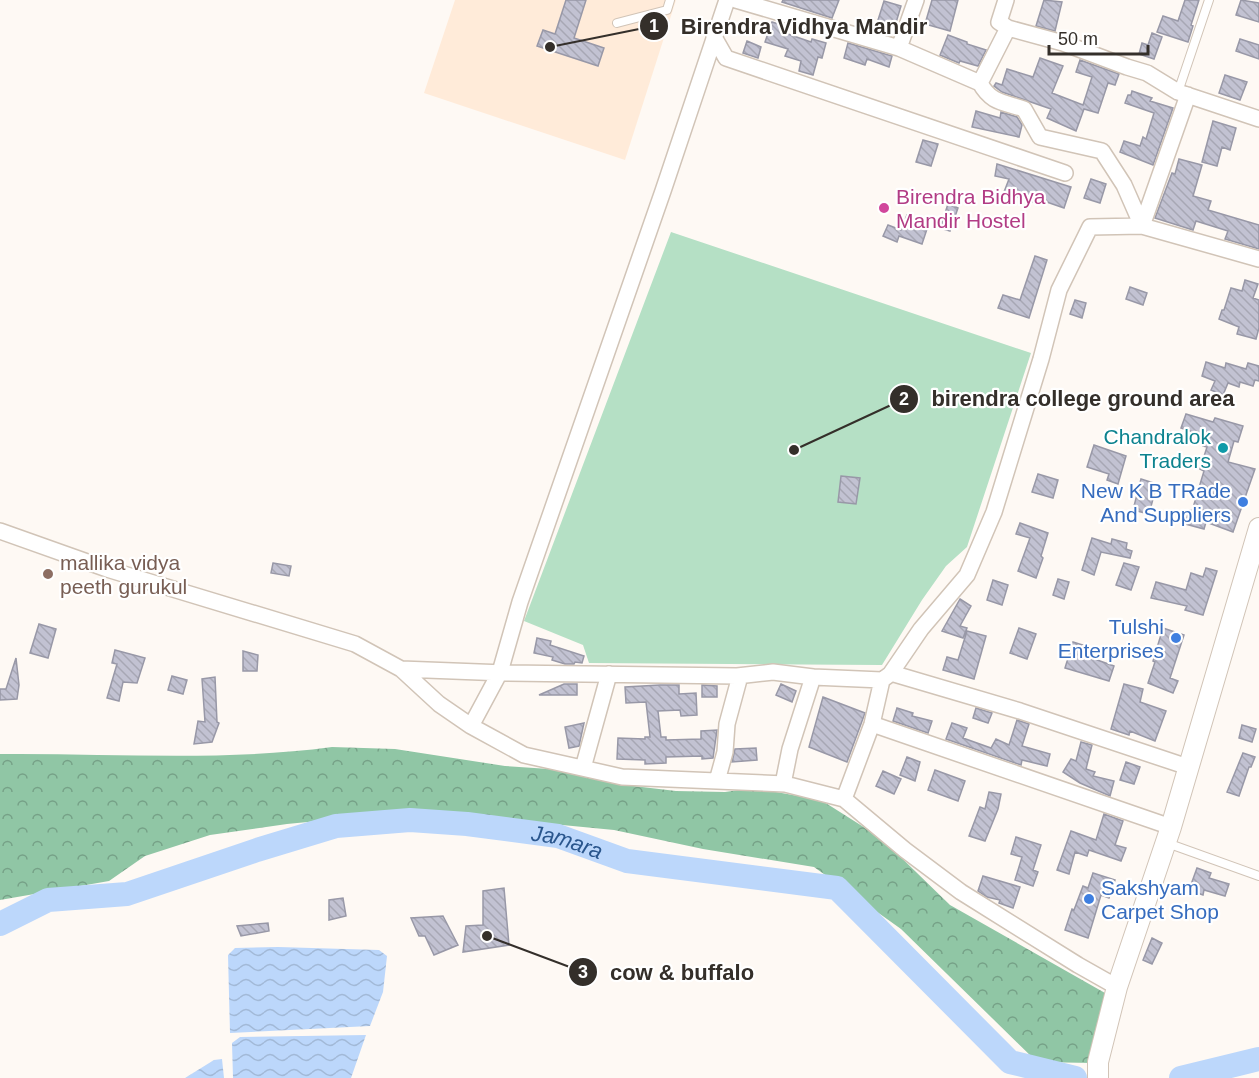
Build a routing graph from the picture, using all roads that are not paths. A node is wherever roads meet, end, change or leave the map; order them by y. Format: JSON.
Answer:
{"nodes":[{"id":1,"x":670,"y":0,"type":"edge"},
{"id":2,"x":727,"y":0,"type":"edge"},
{"id":3,"x":736,"y":0,"type":"edge"},
{"id":4,"x":916,"y":0,"type":"edge"},
{"id":5,"x":1006,"y":0,"type":"edge"},
{"id":6,"x":1209,"y":0,"type":"edge"},
{"id":7,"x":617,"y":23,"type":"dead end"},
{"id":8,"x":1008,"y":28,"type":"junction"},
{"id":9,"x":714,"y":37,"type":"junction"},
{"id":10,"x":899,"y":48,"type":"junction"},
{"id":11,"x":980,"y":82,"type":"junction"},
{"id":12,"x":1183,"y":94,"type":"junction"},
{"id":13,"x":1259,"y":119,"type":"edge"},
{"id":14,"x":1065,"y":173,"type":"dead end"},
{"id":15,"x":1142,"y":226,"type":"junction"},
{"id":16,"x":1259,"y":259,"type":"edge"},
{"id":17,"x":1259,"y":528,"type":"edge"},
{"id":18,"x":0,"y":531,"type":"edge"},
{"id":19,"x":401,"y":669,"type":"junction"},
{"id":20,"x":500,"y":672,"type":"junction"},
{"id":21,"x":609,"y":674,"type":"junction"},
{"id":22,"x":740,"y":676,"type":"junction"},
{"id":23,"x":813,"y":677,"type":"junction"},
{"id":24,"x":886,"y":677,"type":"junction"},
{"id":25,"x":872,"y":724,"type":"junction"},
{"id":26,"x":471,"y":726,"type":"junction"},
{"id":27,"x":1188,"y":767,"type":"junction"},
{"id":28,"x":583,"y":768,"type":"junction"},
{"id":29,"x":717,"y":781,"type":"junction"},
{"id":30,"x":783,"y":784,"type":"junction"},
{"id":31,"x":844,"y":799,"type":"junction"},
{"id":32,"x":1168,"y":835,"type":"junction"},
{"id":33,"x":1259,"y":876,"type":"edge"},
{"id":34,"x":1117,"y":987,"type":"junction"},
{"id":35,"x":1098,"y":1070,"type":"edge"}],
"edges":[{"from":1,"to":7,"type":"lane"},
{"from":2,"to":9,"type":"street"},
{"from":3,"to":10,"type":"street"},
{"from":4,"to":10,"type":"street"},
{"from":5,"to":8,"type":"street"},
{"from":6,"to":12,"type":"lane"},
{"from":8,"to":11,"type":"street"},
{"from":8,"to":12,"type":"street"},
{"from":9,"to":14,"type":"street"},
{"from":9,"to":20,"type":"street"},
{"from":10,"to":11,"type":"street"},
{"from":11,"to":15,"type":"street"},
{"from":12,"to":13,"type":"street"},
{"from":12,"to":15,"type":"street"},
{"from":15,"to":16,"type":"street"},
{"from":15,"to":24,"type":"street"},
{"from":17,"to":27,"type":"street"},
{"from":18,"to":19,"type":"street"},
{"from":19,"to":20,"type":"street"},
{"from":19,"to":26,"type":"street"},
{"from":20,"to":21,"type":"street"},
{"from":20,"to":26,"type":"street"},
{"from":21,"to":22,"type":"street"},
{"from":21,"to":28,"type":"street"},
{"from":22,"to":23,"type":"street"},
{"from":22,"to":29,"type":"street"},
{"from":23,"to":24,"type":"street"},
{"from":23,"to":30,"type":"street"},
{"from":24,"to":25,"type":"street"},
{"from":24,"to":27,"type":"street"},
{"from":25,"to":31,"type":"street"},
{"from":25,"to":32,"type":"street"},
{"from":26,"to":28,"type":"street"},
{"from":27,"to":32,"type":"street"},
{"from":28,"to":29,"type":"street"},
{"from":29,"to":30,"type":"street"},
{"from":30,"to":31,"type":"street"},
{"from":31,"to":34,"type":"street"},
{"from":32,"to":33,"type":"lane"},
{"from":32,"to":34,"type":"street"},
{"from":34,"to":35,"type":"street"}]}
